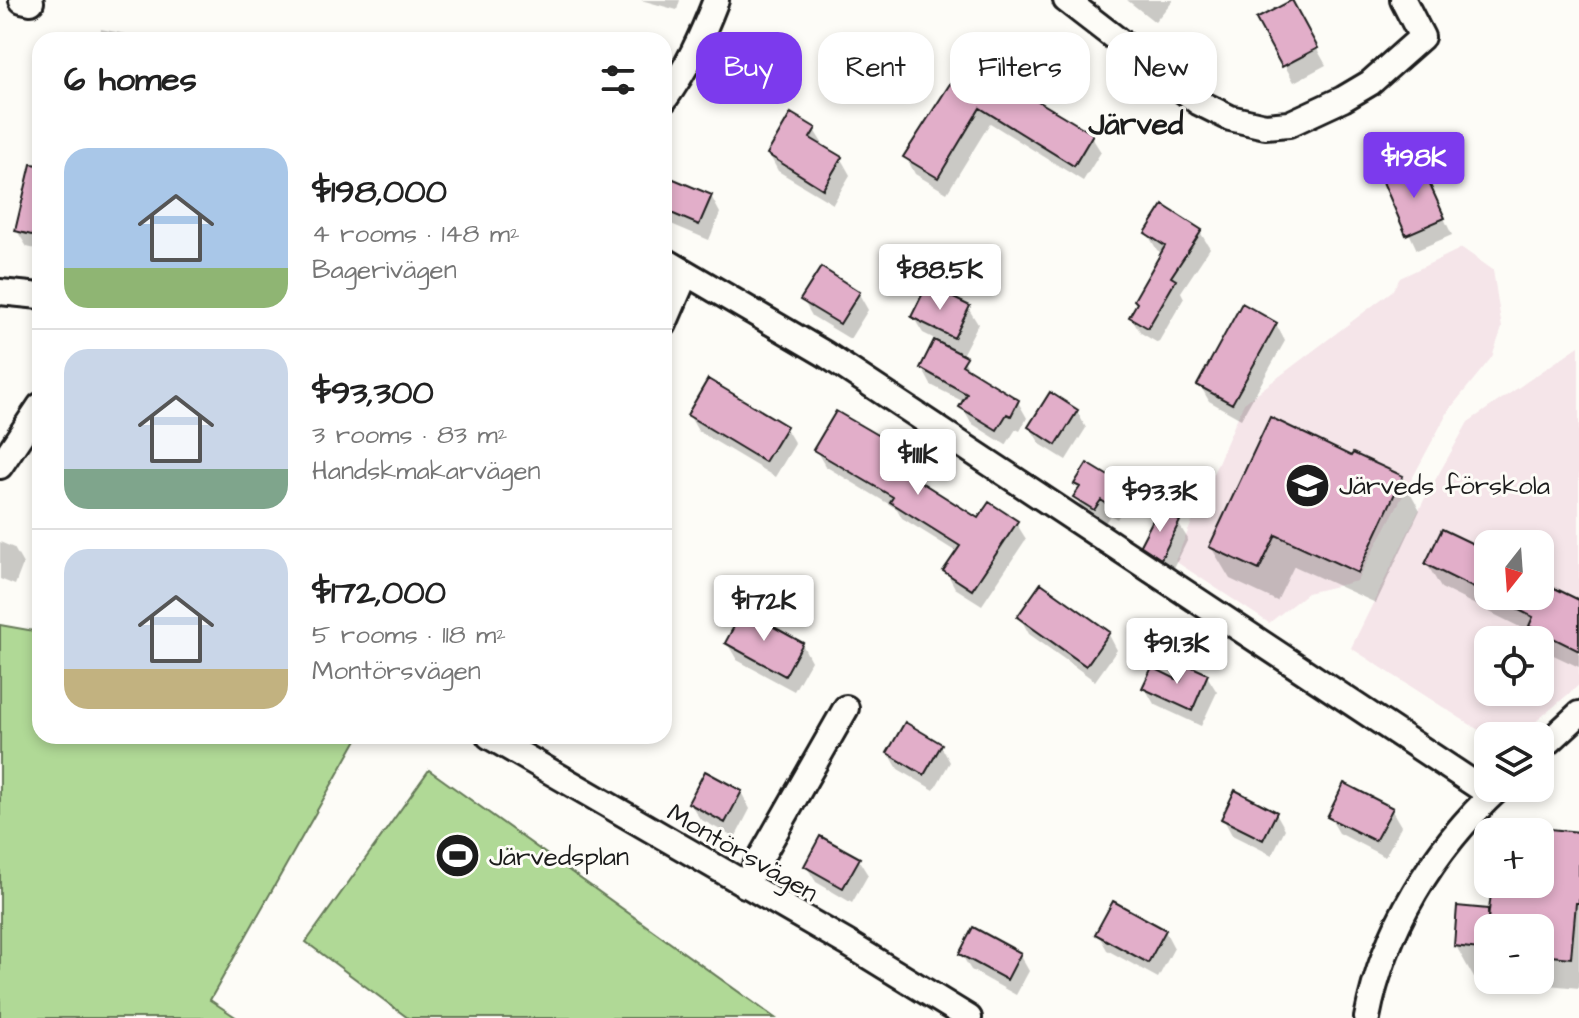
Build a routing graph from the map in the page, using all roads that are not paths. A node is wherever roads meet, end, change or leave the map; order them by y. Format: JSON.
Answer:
{"nodes":[{"id":1,"x":716,"y":0,"type":"edge"},
{"id":2,"x":1066,"y":0,"type":"edge"},
{"id":3,"x":1403,"y":0,"type":"edge"},
{"id":4,"x":672,"y":89,"type":"edge"},
{"id":5,"x":672,"y":265,"type":"edge"},
{"id":6,"x":686,"y":273,"type":"junction"},
{"id":7,"x":0,"y":292,"type":"edge"},
{"id":8,"x":32,"y":295,"type":"edge"},
{"id":9,"x":672,"y":305,"type":"edge"},
{"id":10,"x":32,"y":418,"type":"edge"},
{"id":11,"x":0,"y":466,"type":"edge"},
{"id":12,"x":846,"y":708,"type":"dead end"},
{"id":13,"x":1579,"y":714,"type":"edge"},
{"id":14,"x":1554,"y":737,"type":"edge"},
{"id":15,"x":503,"y":744,"type":"edge"},
{"id":16,"x":1474,"y":778,"type":"edge"},
{"id":17,"x":1486,"y":802,"type":"edge"},
{"id":18,"x":745,"y":885,"type":"junction"},
{"id":19,"x":966,"y":1017,"type":"edge"},
{"id":20,"x":1367,"y":1018,"type":"edge"}],
"edges":[{"from":1,"to":4,"type":"street"},
{"from":2,"to":3,"type":"street"},
{"from":5,"to":6,"type":"street"},
{"from":6,"to":9,"type":"street"},
{"from":6,"to":16,"type":"street"},
{"from":7,"to":8,"type":"street"},
{"from":10,"to":11,"type":"street"},
{"from":12,"to":18,"type":"street"},
{"from":13,"to":14,"type":"street"},
{"from":15,"to":18,"type":"street","name":"Montörsvägen"},
{"from":17,"to":20,"type":"street"},
{"from":18,"to":19,"type":"street","name":"Montörsvägen"}]}
